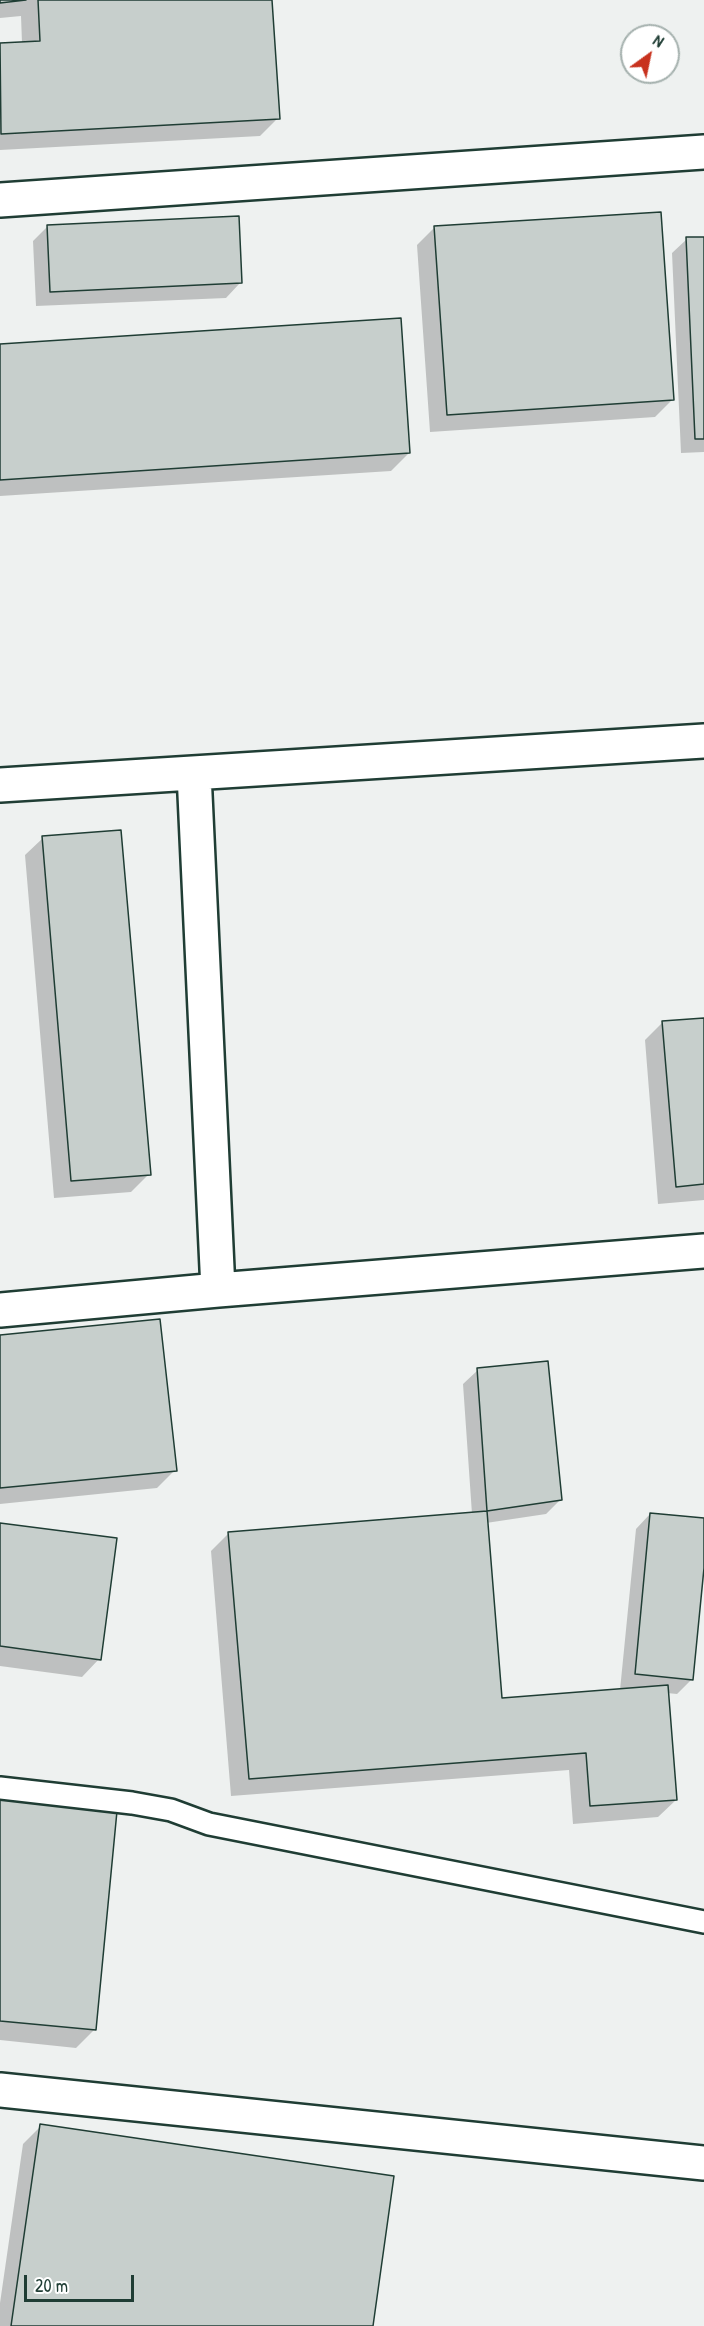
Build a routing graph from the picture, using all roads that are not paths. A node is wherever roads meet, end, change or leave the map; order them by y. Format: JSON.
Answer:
{"nodes":[{"id":1,"x":704,"y":152,"type":"edge"},
{"id":2,"x":0,"y":200,"type":"edge"},
{"id":3,"x":704,"y":741,"type":"edge"},
{"id":4,"x":194,"y":773,"type":"junction"},
{"id":5,"x":0,"y":785,"type":"edge"},
{"id":6,"x":704,"y":1251,"type":"edge"},
{"id":7,"x":218,"y":1290,"type":"junction"},
{"id":8,"x":0,"y":1310,"type":"edge"},
{"id":9,"x":0,"y":1788,"type":"edge"},
{"id":10,"x":704,"y":1922,"type":"edge"},
{"id":11,"x":0,"y":2090,"type":"edge"},
{"id":12,"x":704,"y":2163,"type":"edge"}],
"edges":[{"from":1,"to":2,"type":"street"},
{"from":3,"to":4,"type":"street"},
{"from":4,"to":5,"type":"street"},
{"from":4,"to":7,"type":"street"},
{"from":6,"to":7,"type":"street"},
{"from":7,"to":8,"type":"street"},
{"from":9,"to":10,"type":"lane"},
{"from":11,"to":12,"type":"street"}]}
